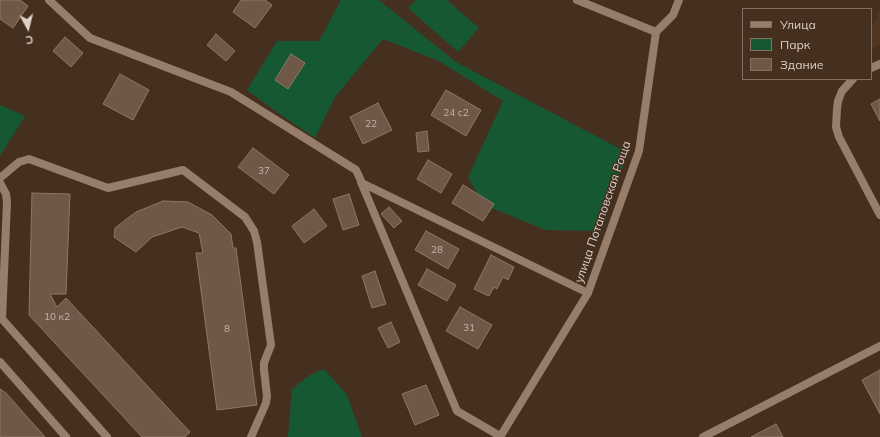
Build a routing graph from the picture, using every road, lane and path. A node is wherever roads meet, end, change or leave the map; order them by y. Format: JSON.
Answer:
{"nodes":[{"id":1,"x":49,"y":0,"type":"edge"},
{"id":2,"x":577,"y":0,"type":"edge"},
{"id":3,"x":679,"y":0,"type":"edge"},
{"id":4,"x":656,"y":32,"type":"junction"},
{"id":5,"x":852,"y":80,"type":"edge"},
{"id":6,"x":356,"y":170,"type":"junction"},
{"id":7,"x":0,"y":178,"type":"edge"},
{"id":8,"x":0,"y":183,"type":"edge"},
{"id":9,"x":880,"y":215,"type":"edge"},
{"id":10,"x":588,"y":293,"type":"junction"},
{"id":11,"x":1,"y":318,"type":"edge"},
{"id":12,"x":880,"y":346,"type":"edge"},
{"id":13,"x":0,"y":362,"type":"edge"},
{"id":14,"x":66,"y":437,"type":"edge"},
{"id":15,"x":107,"y":437,"type":"edge"},
{"id":16,"x":251,"y":437,"type":"edge"},
{"id":17,"x":500,"y":437,"type":"edge"},
{"id":18,"x":703,"y":437,"type":"edge"}],
"edges":[{"from":1,"to":6,"type":"street"},
{"from":2,"to":4,"type":"street"},
{"from":3,"to":4,"type":"street"},
{"from":4,"to":10,"type":"street","name":"улица Потаповская Роща"},
{"from":5,"to":9,"type":"street"},
{"from":6,"to":10,"type":"street"},
{"from":6,"to":17,"type":"street"},
{"from":7,"to":16,"type":"street"},
{"from":8,"to":11,"type":"street"},
{"from":10,"to":17,"type":"street","name":"улица Потаповская Роща"},
{"from":11,"to":15,"type":"street"},
{"from":12,"to":18,"type":"street"},
{"from":13,"to":14,"type":"street"}]}
